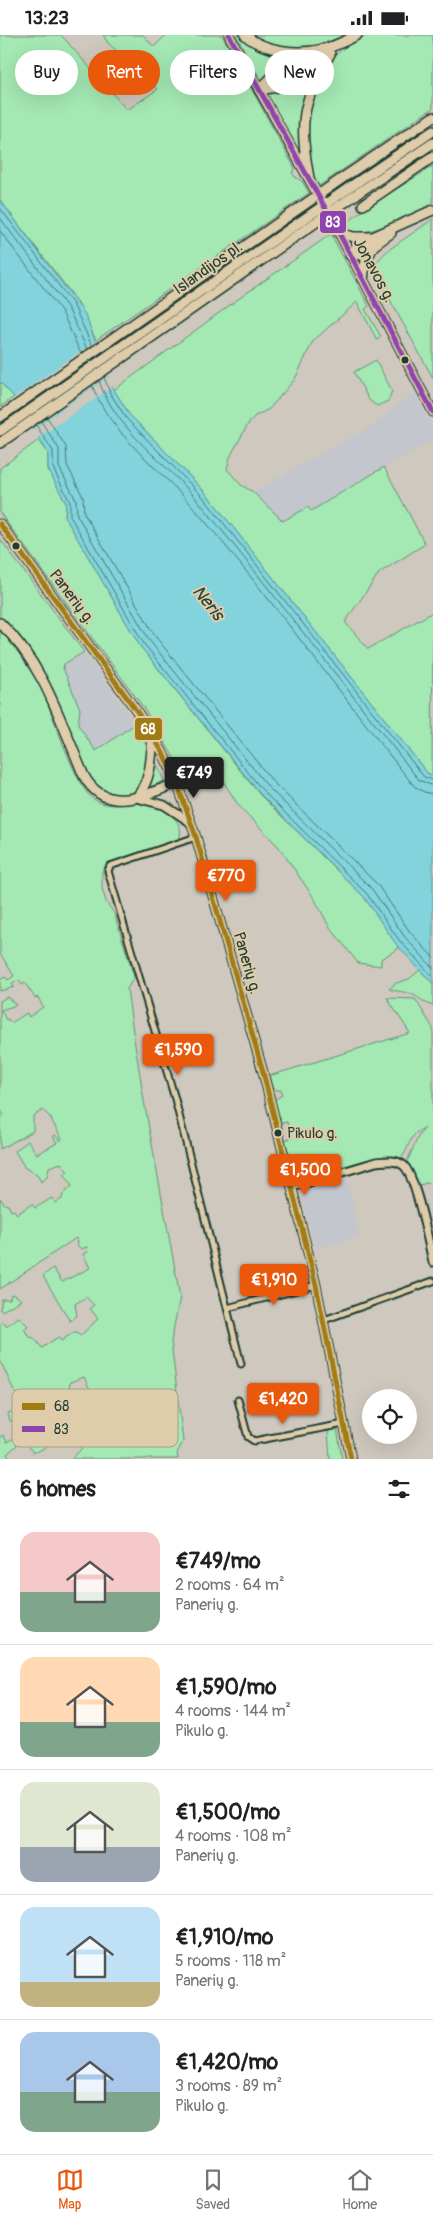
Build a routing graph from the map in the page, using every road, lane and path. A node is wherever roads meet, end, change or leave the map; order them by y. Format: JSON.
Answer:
{"nodes":[{"id":1,"x":229,"y":35,"type":"edge"},
{"id":2,"x":245,"y":35,"type":"edge"},
{"id":3,"x":357,"y":35,"type":"edge"},
{"id":4,"x":284,"y":50,"type":"edge"},
{"id":5,"x":329,"y":50,"type":"edge"},
{"id":6,"x":265,"y":89,"type":"edge"},
{"id":7,"x":259,"y":90,"type":"junction"},
{"id":8,"x":309,"y":95,"type":"edge"},
{"id":9,"x":433,"y":117,"type":"edge"},
{"id":10,"x":433,"y":131,"type":"edge"},
{"id":11,"x":433,"y":143,"type":"edge"},
{"id":12,"x":433,"y":157,"type":"edge"},
{"id":13,"x":309,"y":179,"type":"junction"},
{"id":14,"x":356,"y":189,"type":"junction"},
{"id":15,"x":363,"y":205,"type":"dead end"},
{"id":16,"x":433,"y":210,"type":"edge"},
{"id":17,"x":402,"y":226,"type":"junction"},
{"id":18,"x":339,"y":233,"type":"junction"},
{"id":19,"x":372,"y":237,"type":"junction"},
{"id":20,"x":372,"y":248,"type":"junction"},
{"id":21,"x":350,"y":255,"type":"junction"},
{"id":22,"x":363,"y":279,"type":"junction"},
{"id":23,"x":183,"y":309,"type":"junction"},
{"id":24,"x":433,"y":412,"type":"edge"},
{"id":25,"x":0,"y":417,"type":"edge"},
{"id":26,"x":0,"y":431,"type":"edge"},
{"id":27,"x":0,"y":443,"type":"edge"},
{"id":28,"x":0,"y":524,"type":"edge"},
{"id":29,"x":0,"y":623,"type":"edge"},
{"id":30,"x":153,"y":735,"type":"junction"},
{"id":31,"x":177,"y":783,"type":"junction"},
{"id":32,"x":137,"y":797,"type":"junction"},
{"id":33,"x":191,"y":823,"type":"junction"},
{"id":34,"x":196,"y":837,"type":"junction"},
{"id":35,"x":292,"y":1187,"type":"junction"},
{"id":36,"x":433,"y":1262,"type":"edge"},
{"id":37,"x":433,"y":1281,"type":"edge"},
{"id":38,"x":316,"y":1285,"type":"junction"},
{"id":39,"x":227,"y":1308,"type":"junction"},
{"id":40,"x":324,"y":1320,"type":"junction"},
{"id":41,"x":241,"y":1364,"type":"dead end"},
{"id":42,"x":238,"y":1400,"type":"dead end"},
{"id":43,"x":344,"y":1423,"type":"junction"},
{"id":44,"x":351,"y":1459,"type":"edge"}],
"edges":[{"from":1,"to":7,"type":"main road"},
{"from":2,"to":4,"type":"highway"},
{"from":3,"to":5,"type":"highway"},
{"from":6,"to":7,"type":"highway"},
{"from":7,"to":13,"type":"main road","name":"Jonavos g."},
{"from":8,"to":13,"type":"highway"},
{"from":9,"to":25,"type":"highway","bridge":true},
{"from":10,"to":14,"type":"highway","name":"Islandijos pl."},
{"from":11,"to":14,"type":"highway","name":"Islandijos pl."},
{"from":12,"to":15,"type":"highway"},
{"from":13,"to":18,"type":"main road","name":"Jonavos g."},
{"from":14,"to":23,"type":"highway","name":"Islandijos pl.","bridge":true},
{"from":16,"to":17,"type":"highway"},
{"from":17,"to":19,"type":"highway"},
{"from":17,"to":20,"type":"highway"},
{"from":18,"to":19,"type":"highway"},
{"from":18,"to":21,"type":"main road","name":"Jonavos g."},
{"from":19,"to":21,"type":"highway"},
{"from":20,"to":21,"type":"highway"},
{"from":20,"to":22,"type":"highway"},
{"from":21,"to":22,"type":"main road","name":"Jonavos g."},
{"from":22,"to":24,"type":"main road","name":"Jonavos g."},
{"from":23,"to":26,"type":"highway","name":"Islandijos pl."},
{"from":23,"to":27,"type":"highway","name":"Islandijos pl."},
{"from":28,"to":30,"type":"main road","name":"Panerių g."},
{"from":29,"to":32,"type":"highway"},
{"from":30,"to":31,"type":"main road","name":"Panerių g."},
{"from":30,"to":32,"type":"highway"},
{"from":31,"to":32,"type":"highway"},
{"from":31,"to":33,"type":"main road","name":"Panerių g."},
{"from":32,"to":33,"type":"main road"},
{"from":33,"to":34,"type":"main road","name":"Panerių g."},
{"from":34,"to":35,"type":"main road","name":"Panerių g."},
{"from":34,"to":39,"type":"street"},
{"from":35,"to":36,"type":"main road"},
{"from":35,"to":38,"type":"main road","name":"Panerių g."},
{"from":37,"to":40,"type":"street"},
{"from":38,"to":39,"type":"street"},
{"from":38,"to":40,"type":"main road","name":"Panerių g."},
{"from":39,"to":41,"type":"street"},
{"from":40,"to":43,"type":"main road","name":"Panerių g."},
{"from":42,"to":43,"type":"street"},
{"from":43,"to":44,"type":"main road","name":"Panerių g."}]}
